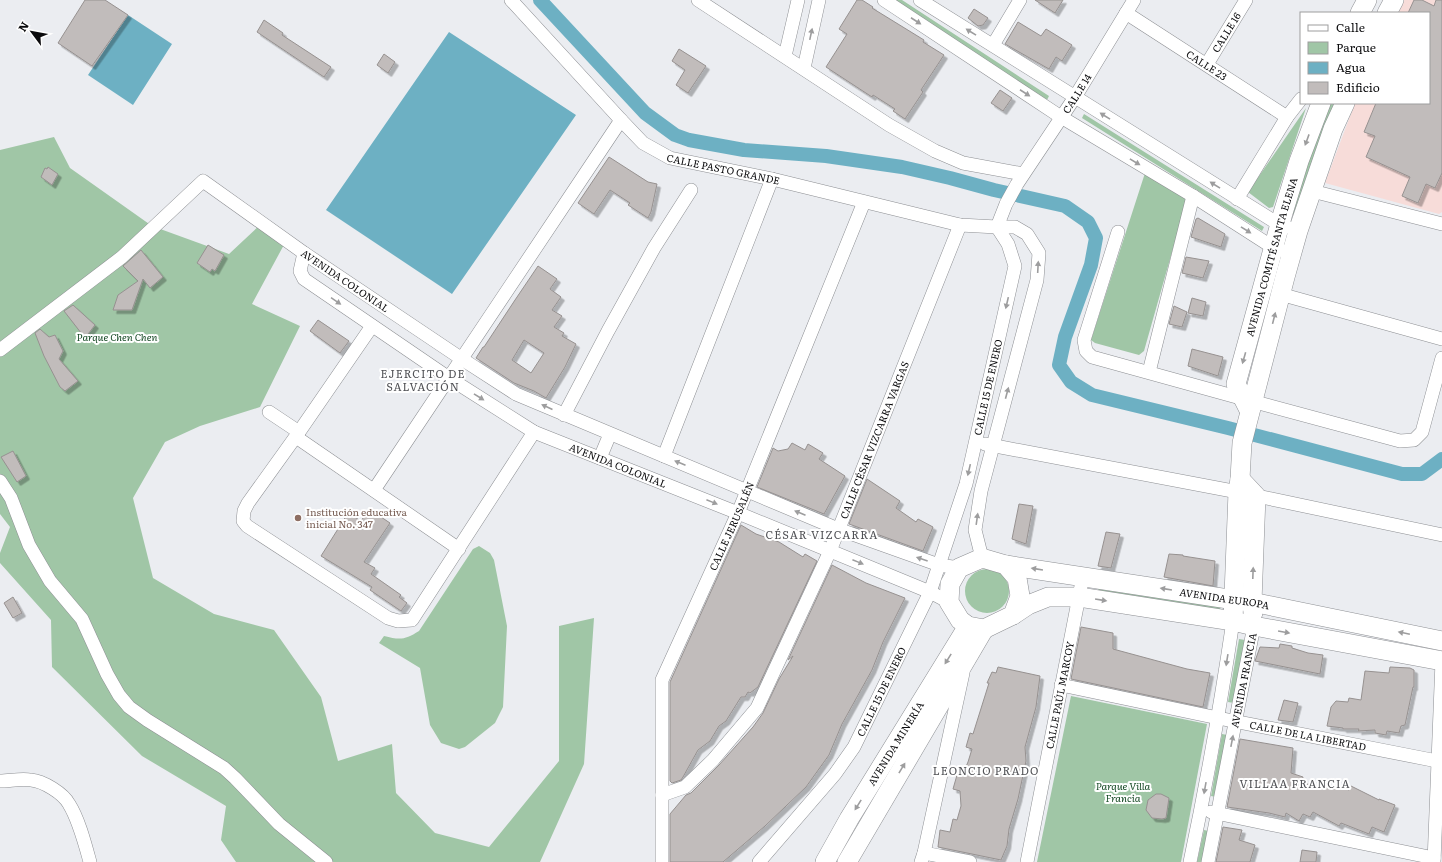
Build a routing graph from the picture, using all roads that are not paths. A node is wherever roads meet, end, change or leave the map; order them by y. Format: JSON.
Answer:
{"nodes":[{"id":1,"x":511,"y":0,"type":"edge"},
{"id":2,"x":698,"y":0,"type":"edge"},
{"id":3,"x":798,"y":0,"type":"edge"},
{"id":4,"x":819,"y":0,"type":"edge"},
{"id":5,"x":884,"y":0,"type":"edge"},
{"id":6,"x":920,"y":0,"type":"edge"},
{"id":7,"x":1020,"y":0,"type":"edge"},
{"id":8,"x":1134,"y":0,"type":"edge"},
{"id":9,"x":1246,"y":0,"type":"edge"},
{"id":10,"x":1394,"y":0,"type":"edge"},
{"id":11,"x":1388,"y":12,"type":"edge"},
{"id":12,"x":1126,"y":13,"type":"junction"},
{"id":13,"x":993,"y":45,"type":"junction"},
{"id":14,"x":785,"y":56,"type":"junction"},
{"id":15,"x":1207,"y":64,"type":"junction"},
{"id":16,"x":804,"y":68,"type":"junction"},
{"id":17,"x":1074,"y":97,"type":"junction"},
{"id":18,"x":1300,"y":100,"type":"edge"},
{"id":19,"x":1321,"y":104,"type":"edge"},
{"id":20,"x":1345,"y":104,"type":"edge"},
{"id":21,"x":1061,"y":117,"type":"junction"},
{"id":22,"x":1287,"y":117,"type":"junction"},
{"id":23,"x":621,"y":120,"type":"junction"},
{"id":24,"x":772,"y":179,"type":"junction"},
{"id":25,"x":1020,"y":179,"type":"junction"},
{"id":26,"x":690,"y":190,"type":"dead end"},
{"id":27,"x":1312,"y":191,"type":"junction"},
{"id":28,"x":1193,"y":196,"type":"junction"},
{"id":29,"x":1238,"y":199,"type":"junction"},
{"id":30,"x":864,"y":202,"type":"junction"},
{"id":31,"x":960,"y":224,"type":"junction"},
{"id":32,"x":1442,"y":224,"type":"edge"},
{"id":33,"x":1280,"y":225,"type":"junction"},
{"id":34,"x":997,"y":227,"type":"junction"},
{"id":35,"x":1298,"y":230,"type":"junction"},
{"id":36,"x":1118,"y":232,"type":"dead end"},
{"id":37,"x":1274,"y":248,"type":"junction"},
{"id":38,"x":304,"y":253,"type":"junction"},
{"id":39,"x":1292,"y":254,"type":"junction"},
{"id":40,"x":1280,"y":294,"type":"junction"},
{"id":41,"x":372,"y":326,"type":"junction"},
{"id":42,"x":1442,"y":339,"type":"edge"},
{"id":43,"x":0,"y":350,"type":"edge"},
{"id":44,"x":1442,"y":358,"type":"edge"},
{"id":45,"x":462,"y":359,"type":"junction"},
{"id":46,"x":1149,"y":372,"type":"junction"},
{"id":47,"x":449,"y":378,"type":"junction"},
{"id":48,"x":1248,"y":408,"type":"junction"},
{"id":49,"x":269,"y":412,"type":"dead end"},
{"id":50,"x":564,"y":415,"type":"junction"},
{"id":51,"x":534,"y":432,"type":"junction"},
{"id":52,"x":298,"y":434,"type":"junction"},
{"id":53,"x":610,"y":434,"type":"junction"},
{"id":54,"x":975,"y":442,"type":"junction"},
{"id":55,"x":994,"y":446,"type":"junction"},
{"id":56,"x":664,"y":456,"type":"junction"},
{"id":57,"x":600,"y":458,"type":"junction"},
{"id":58,"x":0,"y":481,"type":"edge"},
{"id":59,"x":1245,"y":489,"type":"junction"},
{"id":60,"x":374,"y":490,"type":"junction"},
{"id":61,"x":747,"y":491,"type":"junction"},
{"id":62,"x":738,"y":513,"type":"junction"},
{"id":63,"x":838,"y":529,"type":"junction"},
{"id":64,"x":1442,"y":535,"type":"edge"},
{"id":65,"x":460,"y":549,"type":"junction"},
{"id":66,"x":830,"y":550,"type":"junction"},
{"id":67,"x":982,"y":558,"type":"junction"},
{"id":68,"x":1006,"y":564,"type":"junction"},
{"id":69,"x":940,"y":565,"type":"junction"},
{"id":70,"x":959,"y":568,"type":"junction"},
{"id":71,"x":1083,"y":576,"type":"junction"},
{"id":72,"x":930,"y":592,"type":"junction"},
{"id":73,"x":1079,"y":597,"type":"junction"},
{"id":74,"x":1243,"y":601,"type":"junction"},
{"id":75,"x":949,"y":602,"type":"junction"},
{"id":76,"x":1013,"y":615,"type":"junction"},
{"id":77,"x":1234,"y":621,"type":"junction"},
{"id":78,"x":1254,"y":626,"type":"junction"},
{"id":79,"x":976,"y":627,"type":"junction"},
{"id":80,"x":1442,"y":641,"type":"edge"},
{"id":81,"x":1442,"y":661,"type":"edge"},
{"id":82,"x":965,"y":662,"type":"junction"},
{"id":83,"x":1061,"y":685,"type":"junction"},
{"id":84,"x":1218,"y":718,"type":"junction"},
{"id":85,"x":1236,"y":721,"type":"junction"},
{"id":86,"x":1437,"y":761,"type":"junction"},
{"id":87,"x":0,"y":781,"type":"edge"},
{"id":88,"x":662,"y":794,"type":"junction"},
{"id":89,"x":1201,"y":810,"type":"junction"},
{"id":90,"x":1218,"y":814,"type":"junction"},
{"id":91,"x":923,"y":858,"type":"edge"},
{"id":92,"x":1434,"y":860,"type":"edge"},
{"id":93,"x":90,"y":862,"type":"edge"},
{"id":94,"x":326,"y":862,"type":"edge"},
{"id":95,"x":662,"y":862,"type":"edge"},
{"id":96,"x":758,"y":862,"type":"edge"},
{"id":97,"x":825,"y":862,"type":"edge"},
{"id":98,"x":847,"y":862,"type":"edge"},
{"id":99,"x":970,"y":862,"type":"edge"},
{"id":100,"x":1026,"y":862,"type":"edge"},
{"id":101,"x":1190,"y":862,"type":"edge"},
{"id":102,"x":1208,"y":862,"type":"edge"}],
"edges":[{"from":1,"to":23,"type":"street","name":"CALLE PASTO GRANDE"},
{"from":2,"to":14,"type":"street"},
{"from":3,"to":14,"type":"street"},
{"from":16,"to":4,"type":"street","one_way":true},
{"from":5,"to":21,"type":"street","one_way":true},
{"from":13,"to":6,"type":"street","one_way":true},
{"from":7,"to":13,"type":"street"},
{"from":8,"to":12,"type":"street","name":"CALLE 14"},
{"from":9,"to":15,"type":"street","name":"CALLE 16"},
{"from":10,"to":11,"type":"main road"},
{"from":12,"to":15,"type":"street","name":"CALLE 23"},
{"from":12,"to":17,"type":"street","name":"CALLE 14"},
{"from":13,"to":17,"type":"street"},
{"from":14,"to":16,"type":"street"},
{"from":15,"to":22,"type":"street","name":"CALLE 23"},
{"from":16,"to":25,"type":"street"},
{"from":17,"to":21,"type":"street","name":"CALLE 14"},
{"from":29,"to":17,"type":"street","one_way":true},
{"from":18,"to":22,"type":"street"},
{"from":19,"to":33,"type":"main road","name":"AVENIDA COMITÉ SANTA ELENA","one_way":true},
{"from":20,"to":27,"type":"main road","name":"AVENIDA FRANCIA"},
{"from":21,"to":25,"type":"street","name":"CALLE 14"},
{"from":21,"to":28,"type":"street","one_way":true},
{"from":22,"to":29,"type":"street"},
{"from":23,"to":24,"type":"street","name":"CALLE PASTO GRANDE"},
{"from":23,"to":45,"type":"street"},
{"from":24,"to":30,"type":"street","name":"CALLE PASTO GRANDE"},
{"from":24,"to":56,"type":"street"},
{"from":25,"to":34,"type":"street","name":"CALLE 14"},
{"from":26,"to":50,"type":"street"},
{"from":27,"to":32,"type":"street"},
{"from":27,"to":35,"type":"main road","name":"AVENIDA FRANCIA"},
{"from":28,"to":37,"type":"street","one_way":true},
{"from":28,"to":46,"type":"street"},
{"from":29,"to":33,"type":"street"},
{"from":30,"to":31,"type":"street","name":"CALLE PASTO GRANDE"},
{"from":30,"to":61,"type":"street","name":"CALLE JERUSALÉN"},
{"from":31,"to":34,"type":"street","name":"CALLE PASTO GRANDE"},
{"from":31,"to":63,"type":"street","name":"CALLE CÉSAR VIZCARRA VARGAS"},
{"from":33,"to":35,"type":"street"},
{"from":33,"to":37,"type":"main road","name":"AVENIDA COMITÉ SANTA ELENA"},
{"from":34,"to":54,"type":"street","name":"CALLE 15 DE ENERO","one_way":true},
{"from":55,"to":34,"type":"street","name":"CALLE 15 DE ENERO","one_way":true},
{"from":35,"to":39,"type":"main road","name":"AVENIDA FRANCIA"},
{"from":36,"to":46,"type":"street"},
{"from":37,"to":39,"type":"street"},
{"from":37,"to":48,"type":"main road","name":"AVENIDA COMITÉ SANTA ELENA","one_way":true},
{"from":38,"to":41,"type":"street","name":"AVENIDA COLONIAL","one_way":true},
{"from":38,"to":43,"type":"street"},
{"from":38,"to":45,"type":"street","name":"AVENIDA COLONIAL"},
{"from":39,"to":40,"type":"main road","name":"AVENIDA FRANCIA"},
{"from":40,"to":42,"type":"street"},
{"from":48,"to":40,"type":"main road","name":"AVENIDA FRANCIA","one_way":true},
{"from":41,"to":47,"type":"street","name":"AVENIDA COLONIAL"},
{"from":41,"to":52,"type":"street"},
{"from":44,"to":48,"type":"street"},
{"from":45,"to":47,"type":"street"},
{"from":50,"to":45,"type":"street","name":"AVENIDA COLONIAL","one_way":true},
{"from":46,"to":48,"type":"street"},
{"from":47,"to":51,"type":"street","name":"AVENIDA COLONIAL","one_way":true},
{"from":47,"to":60,"type":"street"},
{"from":48,"to":59,"type":"main road","name":"AVENIDA FRANCIA"},
{"from":49,"to":52,"type":"street"},
{"from":50,"to":53,"type":"street","name":"AVENIDA COLONIAL"},
{"from":51,"to":57,"type":"street","name":"AVENIDA COLONIAL"},
{"from":51,"to":65,"type":"street"},
{"from":52,"to":60,"type":"street"},
{"from":52,"to":65,"type":"street"},
{"from":53,"to":56,"type":"street","name":"AVENIDA COLONIAL"},
{"from":53,"to":57,"type":"street"},
{"from":54,"to":55,"type":"street"},
{"from":54,"to":69,"type":"street","name":"CALLE 15 DE ENERO","one_way":true},
{"from":55,"to":59,"type":"street"},
{"from":67,"to":55,"type":"street","name":"CALLE 15 DE ENERO","one_way":true},
{"from":61,"to":56,"type":"street","name":"AVENIDA COLONIAL","one_way":true},
{"from":57,"to":62,"type":"street","name":"AVENIDA COLONIAL","one_way":true},
{"from":58,"to":94,"type":"street"},
{"from":59,"to":64,"type":"street"},
{"from":59,"to":74,"type":"main road","name":"AVENIDA FRANCIA"},
{"from":60,"to":65,"type":"street"},
{"from":61,"to":62,"type":"street","name":"CALLE JERUSALÉN"},
{"from":63,"to":61,"type":"street","name":"AVENIDA COLONIAL","one_way":true},
{"from":62,"to":66,"type":"street","name":"AVENIDA COLONIAL"},
{"from":62,"to":88,"type":"street","name":"CALLE JERUSALÉN"},
{"from":63,"to":66,"type":"street","name":"CALLE CÉSAR VIZCARRA VARGAS"},
{"from":69,"to":63,"type":"street","name":"AVENIDA COLONIAL","one_way":true},
{"from":66,"to":72,"type":"street","name":"AVENIDA COLONIAL","one_way":true},
{"from":66,"to":88,"type":"street","name":"CALLE CÉSAR VIZCARRA VARGAS"},
{"from":67,"to":68,"type":"main road"},
{"from":67,"to":70,"type":"main road"},
{"from":71,"to":68,"type":"main road","name":"AVENIDA EUROPA","one_way":true},
{"from":68,"to":76,"type":"main road"},
{"from":69,"to":70,"type":"street","name":"AVENIDA COLONIAL"},
{"from":69,"to":72,"type":"street","name":"CALLE 15 DE ENERO"},
{"from":70,"to":75,"type":"main road"},
{"from":71,"to":73,"type":"street","name":"CALLE PAÚL MARCOY"},
{"from":74,"to":71,"type":"main road","name":"AVENIDA EUROPA","one_way":true},
{"from":72,"to":75,"type":"street","name":"AVENIDA COLONIAL"},
{"from":72,"to":96,"type":"street","name":"CALLE 15 DE ENERO"},
{"from":73,"to":76,"type":"main road"},
{"from":73,"to":77,"type":"main road","one_way":true},
{"from":73,"to":83,"type":"street","name":"CALLE PAÚL MARCOY"},
{"from":74,"to":77,"type":"main road","name":"AVENIDA FRANCIA"},
{"from":74,"to":78,"type":"main road","name":"AVENIDA FRANCIA"},
{"from":80,"to":74,"type":"main road","name":"AVENIDA EUROPA","one_way":true},
{"from":75,"to":79,"type":"main road"},
{"from":76,"to":79,"type":"main road"},
{"from":77,"to":78,"type":"main road"},
{"from":77,"to":84,"type":"street","name":"AVENIDA FRANCIA","one_way":true},
{"from":78,"to":81,"type":"main road","one_way":true},
{"from":78,"to":85,"type":"street","name":"AVENIDA FRANCIA"},
{"from":79,"to":82,"type":"main road","name":"AVENIDA MINERÍA"},
{"from":79,"to":97,"type":"main road","name":"AVENIDA MINERÍA","one_way":true},
{"from":81,"to":86,"type":"street"},
{"from":82,"to":91,"type":"street"},
{"from":98,"to":82,"type":"main road","name":"AVENIDA MINERÍA","one_way":true},
{"from":83,"to":84,"type":"street","name":"CALLE DE LA LIBERTAD"},
{"from":83,"to":100,"type":"street","name":"CALLE PAÚL MARCOY"},
{"from":84,"to":85,"type":"street","name":"CALLE DE LA LIBERTAD"},
{"from":84,"to":89,"type":"street","name":"AVENIDA FRANCIA","one_way":true},
{"from":85,"to":86,"type":"street","name":"CALLE DE LA LIBERTAD"},
{"from":90,"to":85,"type":"street","name":"AVENIDA FRANCIA","one_way":true},
{"from":86,"to":92,"type":"street"},
{"from":87,"to":93,"type":"street"},
{"from":88,"to":95,"type":"street","name":"CALLE JERUSALÉN"},
{"from":89,"to":90,"type":"street"},
{"from":89,"to":101,"type":"street","name":"AVENIDA FRANCIA"},
{"from":90,"to":92,"type":"street"},
{"from":90,"to":102,"type":"street","name":"AVENIDA FRANCIA"},
{"from":91,"to":99,"type":"street"}]}
